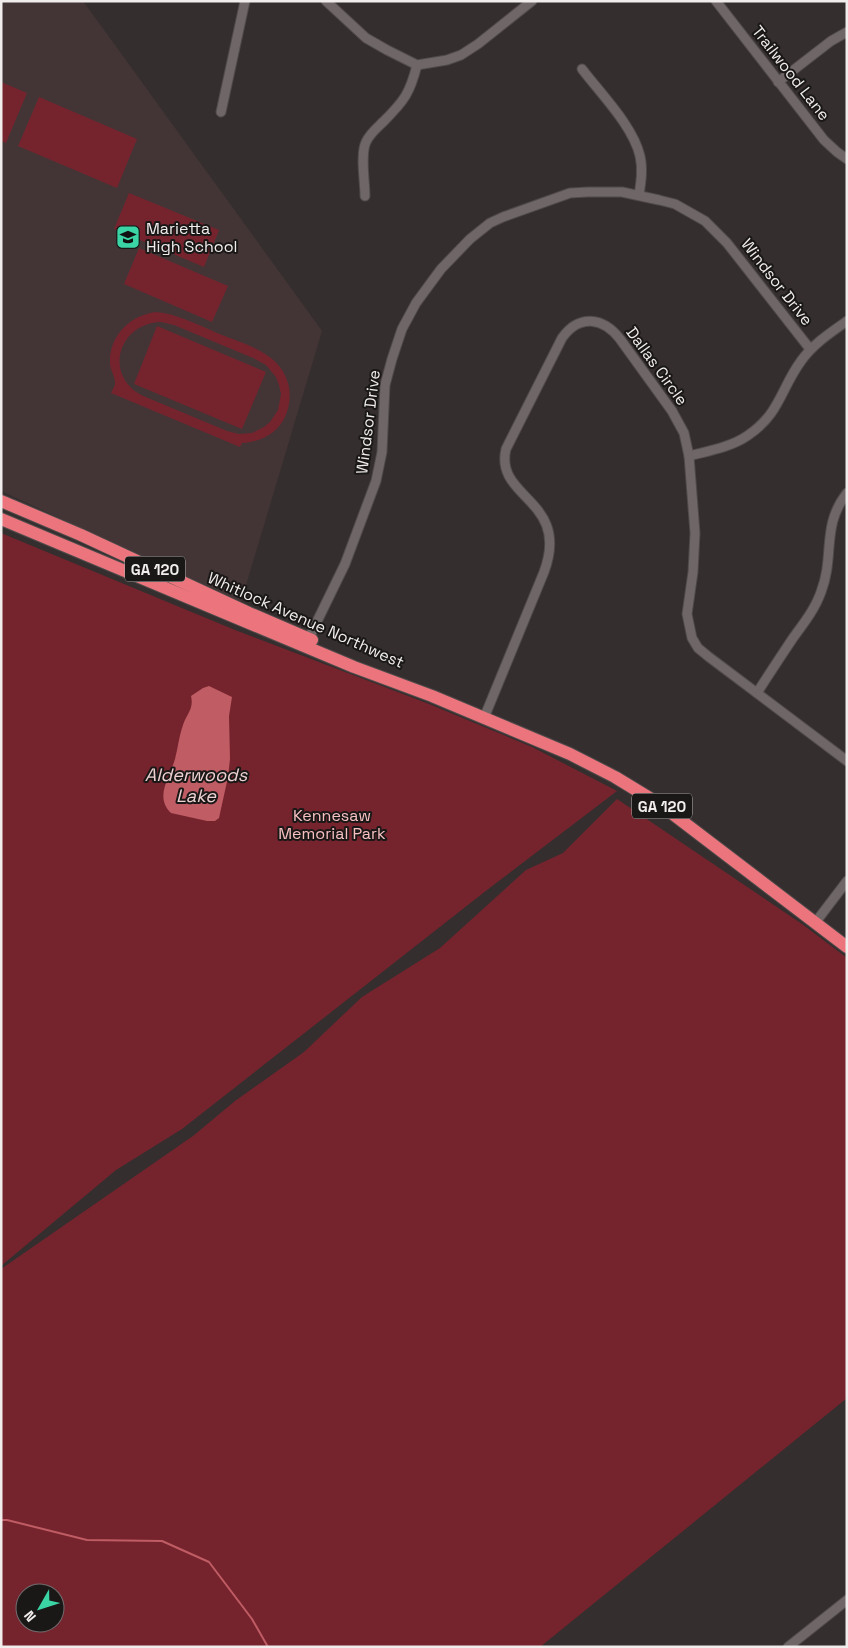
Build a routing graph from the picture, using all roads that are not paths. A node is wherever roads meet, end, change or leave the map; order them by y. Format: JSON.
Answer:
{"nodes":[{"id":1,"x":245,"y":1,"type":"edge"},
{"id":2,"x":326,"y":1,"type":"edge"},
{"id":3,"x":532,"y":1,"type":"edge"},
{"id":4,"x":716,"y":1,"type":"edge"},
{"id":5,"x":847,"y":32,"type":"edge"},
{"id":6,"x":417,"y":65,"type":"junction"},
{"id":7,"x":582,"y":69,"type":"dead end"},
{"id":8,"x":778,"y":82,"type":"junction"},
{"id":9,"x":221,"y":112,"type":"dead end"},
{"id":10,"x":847,"y":159,"type":"edge"},
{"id":11,"x":639,"y":195,"type":"junction"},
{"id":12,"x":365,"y":196,"type":"dead end"},
{"id":13,"x":847,"y":321,"type":"edge"},
{"id":14,"x":810,"y":349,"type":"junction"},
{"id":15,"x":689,"y":456,"type":"junction"},
{"id":16,"x":847,"y":493,"type":"edge"},
{"id":17,"x":1,"y":501,"type":"edge"},
{"id":18,"x":1,"y":519,"type":"edge"},
{"id":19,"x":307,"y":642,"type":"junction"},
{"id":20,"x":756,"y":693,"type":"junction"},
{"id":21,"x":484,"y":718,"type":"junction"},
{"id":22,"x":847,"y":761,"type":"edge"},
{"id":23,"x":847,"y":881,"type":"edge"},
{"id":24,"x":815,"y":924,"type":"junction"},
{"id":25,"x":847,"y":947,"type":"edge"},
{"id":26,"x":847,"y":1600,"type":"edge"},
{"id":27,"x":788,"y":1647,"type":"edge"}],
"edges":[{"from":1,"to":9,"type":"street"},
{"from":2,"to":6,"type":"street"},
{"from":3,"to":6,"type":"street"},
{"from":4,"to":8,"type":"street","name":"Trailwood Lane"},
{"from":5,"to":8,"type":"street"},
{"from":6,"to":12,"type":"street"},
{"from":7,"to":11,"type":"street"},
{"from":8,"to":10,"type":"street","name":"Trailwood Lane"},
{"from":11,"to":14,"type":"street","name":"Windsor Drive"},
{"from":11,"to":19,"type":"street","name":"Windsor Drive"},
{"from":13,"to":14,"type":"street"},
{"from":14,"to":15,"type":"street"},
{"from":15,"to":20,"type":"street","name":"Dallas Circle"},
{"from":15,"to":21,"type":"street","name":"Dallas Circle"},
{"from":16,"to":20,"type":"street"},
{"from":17,"to":19,"type":"highway","name":"Whitlock Avenue Northwest","number":"GA 120"},
{"from":18,"to":19,"type":"highway","name":"Whitlock Avenue Northwest","number":"GA 120"},
{"from":19,"to":21,"type":"highway","name":"Whitlock Avenue Northwest","number":"GA 120"},
{"from":20,"to":22,"type":"street","name":"Dallas Circle"},
{"from":21,"to":24,"type":"highway","name":"Whitlock Avenue Northwest","number":"GA 120"},
{"from":23,"to":24,"type":"street"},
{"from":24,"to":25,"type":"highway","name":"Whitlock Avenue Northwest","number":"GA 120"},
{"from":26,"to":27,"type":"street"}]}
